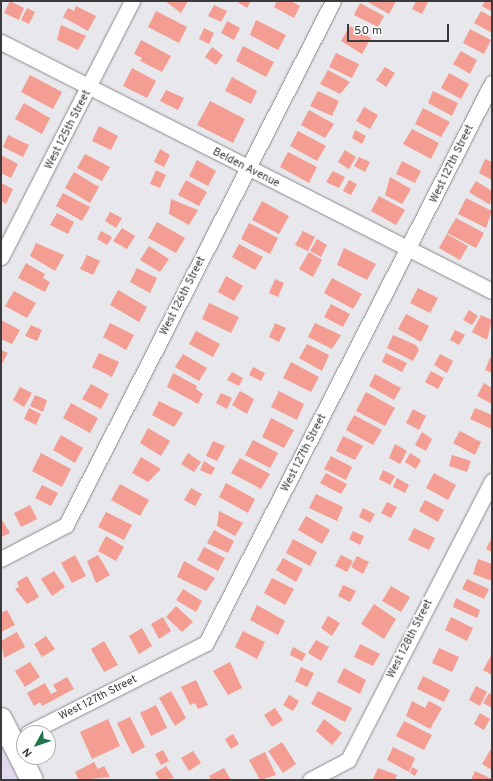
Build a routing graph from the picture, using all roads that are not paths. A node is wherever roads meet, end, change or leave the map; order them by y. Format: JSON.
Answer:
{"nodes":[{"id":1,"x":132,"y":1,"type":"edge"},
{"id":2,"x":333,"y":1,"type":"edge"},
{"id":3,"x":1,"y":42,"type":"edge"},
{"id":4,"x":492,"y":83,"type":"edge"},
{"id":5,"x":89,"y":88,"type":"junction"},
{"id":6,"x":248,"y":169,"type":"junction"},
{"id":7,"x":409,"y":250,"type":"junction"},
{"id":8,"x":1,"y":257,"type":"edge"},
{"id":9,"x":492,"y":291,"type":"edge"},
{"id":10,"x":492,"y":480,"type":"edge"},
{"id":11,"x":1,"y":559,"type":"edge"},
{"id":12,"x":1,"y":719,"type":"edge"},
{"id":13,"x":43,"y":725,"type":"edge"},
{"id":14,"x":16,"y":732,"type":"edge"},
{"id":15,"x":28,"y":765,"type":"edge"},
{"id":16,"x":32,"y":780,"type":"edge"},
{"id":17,"x":310,"y":780,"type":"edge"}],
"edges":[{"from":1,"to":5,"type":"street","name":"West 125th Street"},
{"from":2,"to":6,"type":"street","name":"West 126th Street"},
{"from":3,"to":5,"type":"street","name":"Belden Avenue"},
{"from":4,"to":7,"type":"street","name":"West 127th Street"},
{"from":5,"to":6,"type":"street","name":"Belden Avenue"},
{"from":5,"to":8,"type":"street","name":"West 125th Street"},
{"from":6,"to":7,"type":"street","name":"Belden Avenue"},
{"from":6,"to":11,"type":"street","name":"West 126th Street"},
{"from":7,"to":9,"type":"street","name":"Belden Avenue"},
{"from":7,"to":13,"type":"street","name":"West 127th Street"},
{"from":10,"to":17,"type":"street","name":"West 128th Street"},
{"from":12,"to":14,"type":"street"},
{"from":15,"to":16,"type":"street"}]}
